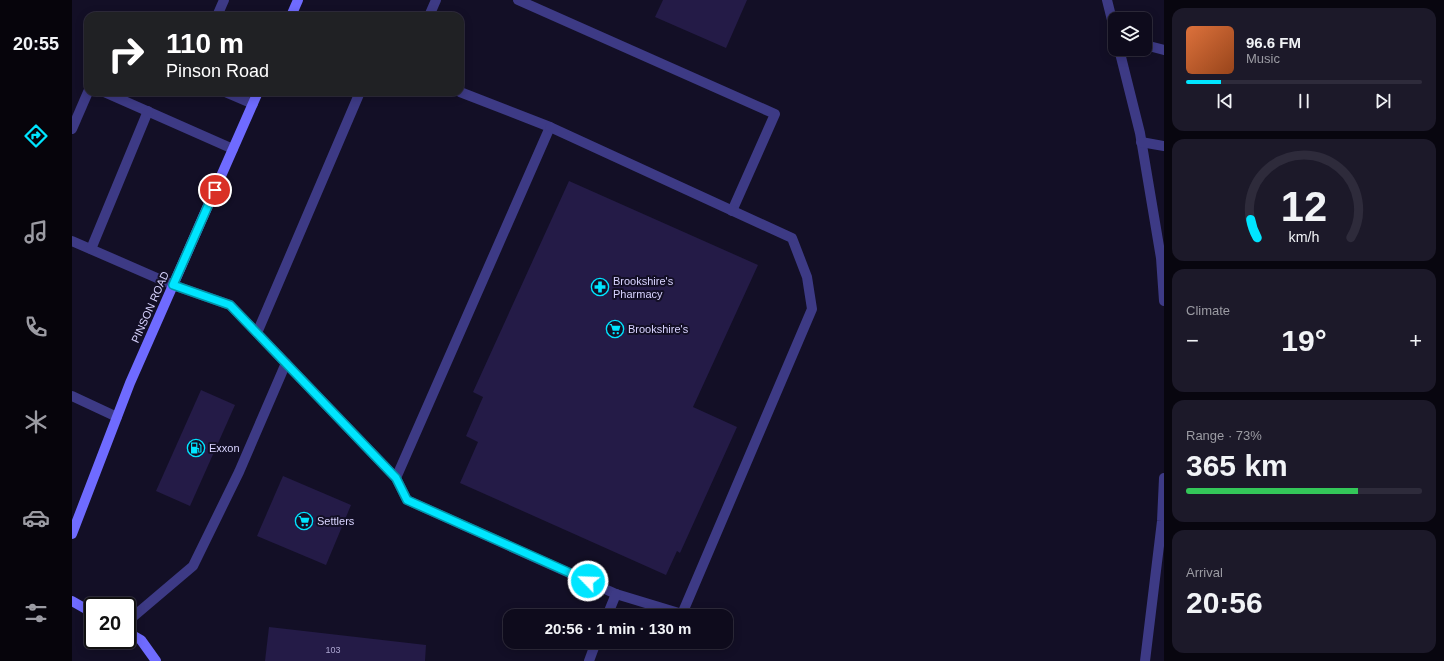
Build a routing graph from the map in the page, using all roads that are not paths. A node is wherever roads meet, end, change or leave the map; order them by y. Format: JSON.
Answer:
{"nodes":[{"id":1,"x":224,"y":0,"type":"edge"},
{"id":2,"x":298,"y":0,"type":"edge"},
{"id":3,"x":436,"y":0,"type":"edge"},
{"id":4,"x":518,"y":0,"type":"edge"},
{"id":5,"x":1107,"y":0,"type":"edge"},
{"id":6,"x":219,"y":12,"type":"edge"},
{"id":7,"x":293,"y":12,"type":"edge"},
{"id":8,"x":431,"y":12,"type":"edge"},
{"id":9,"x":1110,"y":12,"type":"edge"},
{"id":10,"x":1152,"y":47,"type":"edge"},
{"id":11,"x":1164,"y":50,"type":"edge"},
{"id":12,"x":1121,"y":56,"type":"edge"},
{"id":13,"x":464,"y":94,"type":"edge"},
{"id":14,"x":86,"y":96,"type":"edge"},
{"id":15,"x":113,"y":96,"type":"edge"},
{"id":16,"x":234,"y":96,"type":"edge"},
{"id":17,"x":256,"y":96,"type":"edge"},
{"id":18,"x":358,"y":96,"type":"edge"},
{"id":19,"x":253,"y":104,"type":"junction"},
{"id":20,"x":148,"y":112,"type":"junction"},
{"id":21,"x":550,"y":127,"type":"junction"},
{"id":22,"x":72,"y":129,"type":"edge"},
{"id":23,"x":1141,"y":142,"type":"junction"},
{"id":24,"x":1164,"y":146,"type":"edge"},
{"id":25,"x":233,"y":149,"type":"junction"},
{"id":26,"x":732,"y":211,"type":"junction"},
{"id":27,"x":72,"y":241,"type":"edge"},
{"id":28,"x":91,"y":249,"type":"junction"},
{"id":29,"x":173,"y":285,"type":"junction"},
{"id":30,"x":1164,"y":301,"type":"edge"},
{"id":31,"x":257,"y":333,"type":"junction"},
{"id":32,"x":286,"y":363,"type":"junction"},
{"id":33,"x":72,"y":396,"type":"edge"},
{"id":34,"x":117,"y":417,"type":"junction"},
{"id":35,"x":396,"y":478,"type":"junction"},
{"id":36,"x":1164,"y":478,"type":"edge"},
{"id":37,"x":72,"y":534,"type":"edge"},
{"id":38,"x":616,"y":594,"type":"junction"},
{"id":39,"x":72,"y":601,"type":"edge"},
{"id":40,"x":84,"y":608,"type":"edge"},
{"id":41,"x":610,"y":609,"type":"edge"},
{"id":42,"x":136,"y":614,"type":"edge"},
{"id":43,"x":136,"y":637,"type":"edge"},
{"id":44,"x":593,"y":649,"type":"edge"},
{"id":45,"x":156,"y":661,"type":"edge"},
{"id":46,"x":589,"y":661,"type":"edge"},
{"id":47,"x":1145,"y":661,"type":"edge"}],
"edges":[{"from":1,"to":6,"type":"lane"},
{"from":2,"to":7,"type":"main road"},
{"from":3,"to":8,"type":"lane"},
{"from":4,"to":26,"type":"lane"},
{"from":5,"to":9,"type":"lane"},
{"from":10,"to":11,"type":"lane"},
{"from":12,"to":23,"type":"lane"},
{"from":13,"to":21,"type":"lane"},
{"from":14,"to":22,"type":"lane"},
{"from":15,"to":20,"type":"lane"},
{"from":16,"to":19,"type":"lane"},
{"from":17,"to":19,"type":"main road","name":"PINSON ROAD"},
{"from":18,"to":31,"type":"lane"},
{"from":19,"to":25,"type":"main road","name":"PINSON ROAD"},
{"from":20,"to":25,"type":"lane"},
{"from":20,"to":28,"type":"lane"},
{"from":21,"to":26,"type":"lane"},
{"from":21,"to":35,"type":"lane"},
{"from":23,"to":24,"type":"lane"},
{"from":23,"to":30,"type":"lane"},
{"from":25,"to":29,"type":"main road","name":"PINSON ROAD"},
{"from":26,"to":38,"type":"lane"},
{"from":27,"to":28,"type":"lane"},
{"from":28,"to":29,"type":"lane"},
{"from":29,"to":31,"type":"lane"},
{"from":29,"to":34,"type":"main road","name":"PINSON ROAD"},
{"from":31,"to":32,"type":"lane"},
{"from":32,"to":35,"type":"lane"},
{"from":32,"to":42,"type":"lane"},
{"from":33,"to":34,"type":"lane"},
{"from":34,"to":37,"type":"main road","name":"PINSON ROAD"},
{"from":35,"to":38,"type":"lane"},
{"from":36,"to":47,"type":"lane"},
{"from":38,"to":41,"type":"lane"},
{"from":39,"to":40,"type":"main road"},
{"from":43,"to":45,"type":"main road"},
{"from":44,"to":46,"type":"lane"}]}
